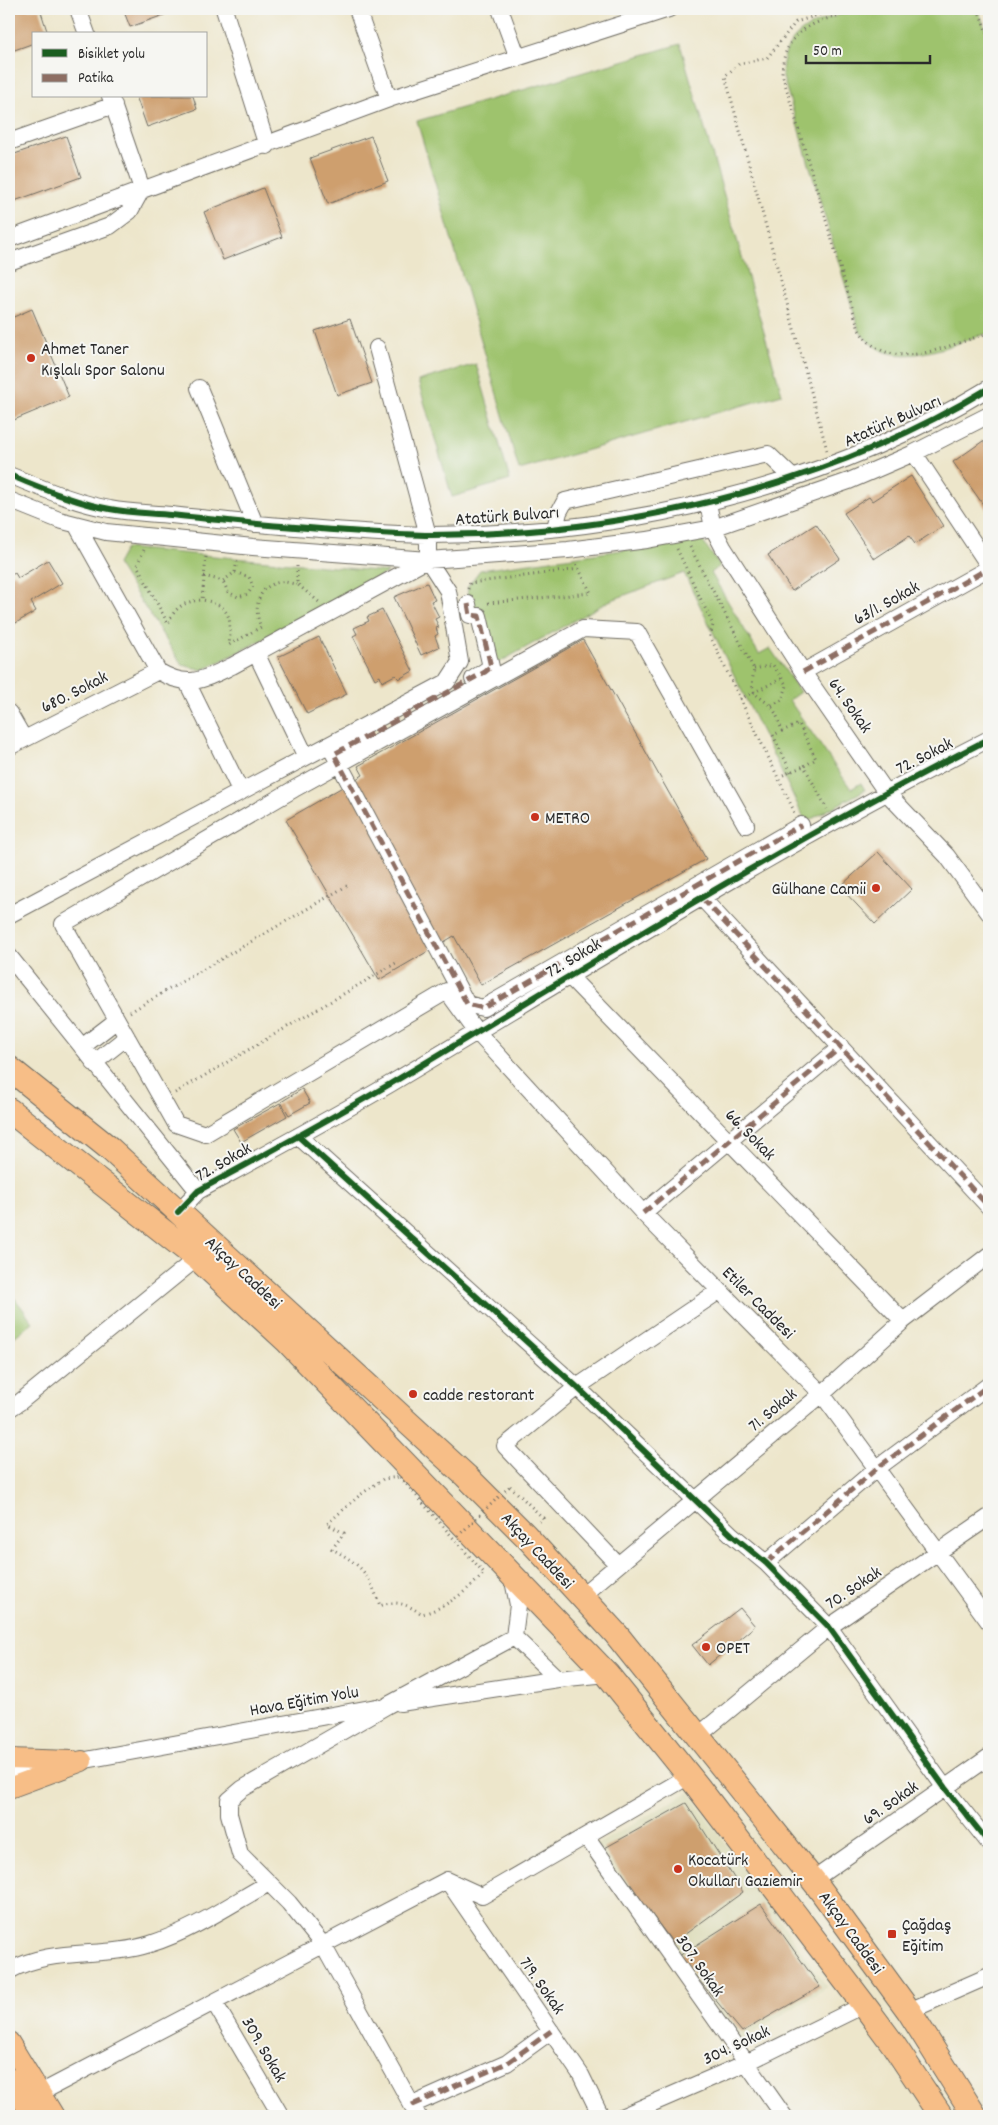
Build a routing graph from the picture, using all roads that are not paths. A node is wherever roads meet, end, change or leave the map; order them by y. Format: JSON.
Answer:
{"nodes":[{"id":1,"x":78,"y":9,"type":"edge"},
{"id":2,"x":224,"y":9,"type":"edge"},
{"id":3,"x":357,"y":9,"type":"edge"},
{"id":4,"x":500,"y":9,"type":"edge"},
{"id":5,"x":669,"y":9,"type":"edge"},
{"id":6,"x":86,"y":32,"type":"edge"},
{"id":7,"x":518,"y":58,"type":"junction"},
{"id":8,"x":389,"y":99,"type":"junction"},
{"id":9,"x":112,"y":101,"type":"edge"},
{"id":10,"x":9,"y":142,"type":"edge"},
{"id":11,"x":267,"y":146,"type":"junction"},
{"id":12,"x":142,"y":189,"type":"junction"},
{"id":13,"x":9,"y":239,"type":"edge"},
{"id":14,"x":9,"y":262,"type":"edge"},
{"id":15,"x":377,"y":348,"type":"dead end"},
{"id":16,"x":199,"y":388,"type":"dead end"},
{"id":17,"x":989,"y":388,"type":"edge"},
{"id":18,"x":989,"y":415,"type":"edge"},
{"id":19,"x":914,"y":453,"type":"junction"},
{"id":20,"x":9,"y":475,"type":"edge"},
{"id":21,"x":792,"y":477,"type":"junction"},
{"id":22,"x":9,"y":500,"type":"edge"},
{"id":23,"x":708,"y":503,"type":"junction"},
{"id":24,"x":255,"y":524,"type":"junction"},
{"id":25,"x":77,"y":526,"type":"junction"},
{"id":26,"x":555,"y":528,"type":"junction"},
{"id":27,"x":713,"y":528,"type":"junction"},
{"id":28,"x":428,"y":535,"type":"junction"},
{"id":29,"x":428,"y":560,"type":"junction"},
{"id":30,"x":989,"y":567,"type":"edge"},
{"id":31,"x":468,"y":604,"type":"road end"},
{"id":32,"x":256,"y":653,"type":"junction"},
{"id":33,"x":802,"y":670,"type":"junction"},
{"id":34,"x":158,"y":671,"type":"junction"},
{"id":35,"x":187,"y":682,"type":"junction"},
{"id":36,"x":9,"y":713,"type":"edge"},
{"id":37,"x":24,"y":739,"type":"junction"},
{"id":38,"x":989,"y":739,"type":"edge"},
{"id":39,"x":9,"y":747,"type":"edge"},
{"id":40,"x":306,"y":757,"type":"junction"},
{"id":41,"x":340,"y":764,"type":"junction"},
{"id":42,"x":240,"y":792,"type":"junction"},
{"id":43,"x":886,"y":792,"type":"junction"},
{"id":44,"x":746,"y":825,"type":"dead end"},
{"id":45,"x":801,"y":825,"type":"road end"},
{"id":46,"x":702,"y":898,"type":"junction"},
{"id":47,"x":989,"y":912,"type":"edge"},
{"id":48,"x":9,"y":915,"type":"edge"},
{"id":49,"x":9,"y":956,"type":"edge"},
{"id":50,"x":570,"y":977,"type":"junction"},
{"id":51,"x":117,"y":1020,"type":"junction"},
{"id":52,"x":476,"y":1031,"type":"junction"},
{"id":53,"x":127,"y":1037,"type":"junction"},
{"id":54,"x":82,"y":1047,"type":"junction"},
{"id":55,"x":841,"y":1047,"type":"junction"},
{"id":56,"x":94,"y":1063,"type":"junction"},
{"id":57,"x":9,"y":1068,"type":"edge"},
{"id":58,"x":9,"y":1110,"type":"edge"},
{"id":59,"x":298,"y":1136,"type":"junction"},
{"id":60,"x":730,"y":1141,"type":"junction"},
{"id":61,"x":198,"y":1191,"type":"junction"},
{"id":62,"x":989,"y":1207,"type":"edge"},
{"id":63,"x":178,"y":1212,"type":"junction"},
{"id":64,"x":643,"y":1213,"type":"junction"},
{"id":65,"x":989,"y":1255,"type":"edge"},
{"id":66,"x":197,"y":1258,"type":"junction"},
{"id":67,"x":719,"y":1291,"type":"junction"},
{"id":68,"x":903,"y":1321,"type":"junction"},
{"id":69,"x":989,"y":1385,"type":"edge"},
{"id":70,"x":577,"y":1388,"type":"junction"},
{"id":71,"x":822,"y":1394,"type":"junction"},
{"id":72,"x":9,"y":1409,"type":"edge"},
{"id":73,"x":876,"y":1469,"type":"junction"},
{"id":74,"x":696,"y":1499,"type":"junction"},
{"id":75,"x":989,"y":1517,"type":"edge"},
{"id":76,"x":938,"y":1554,"type":"junction"},
{"id":77,"x":766,"y":1563,"type":"junction"},
{"id":78,"x":618,"y":1565,"type":"junction"},
{"id":79,"x":511,"y":1573,"type":"junction"},
{"id":80,"x":581,"y":1596,"type":"junction"},
{"id":81,"x":989,"y":1622,"type":"edge"},
{"id":82,"x":829,"y":1627,"type":"junction"},
{"id":83,"x":514,"y":1637,"type":"junction"},
{"id":84,"x":607,"y":1674,"type":"junction"},
{"id":85,"x":558,"y":1679,"type":"junction"},
{"id":86,"x":388,"y":1705,"type":"junction"},
{"id":87,"x":699,"y":1735,"type":"junction"},
{"id":88,"x":989,"y":1757,"type":"edge"},
{"id":89,"x":9,"y":1759,"type":"edge"},
{"id":90,"x":82,"y":1761,"type":"junction"},
{"id":91,"x":9,"y":1774,"type":"edge"},
{"id":92,"x":689,"y":1776,"type":"junction"},
{"id":93,"x":9,"y":1788,"type":"edge"},
{"id":94,"x":945,"y":1788,"type":"junction"},
{"id":95,"x":586,"y":1836,"type":"junction"},
{"id":96,"x":989,"y":1843,"type":"edge"},
{"id":97,"x":446,"y":1880,"type":"junction"},
{"id":98,"x":813,"y":1880,"type":"junction"},
{"id":99,"x":268,"y":1883,"type":"junction"},
{"id":100,"x":323,"y":1945,"type":"junction"},
{"id":101,"x":9,"y":1971,"type":"edge"},
{"id":102,"x":989,"y":1976,"type":"edge"},
{"id":103,"x":214,"y":2002,"type":"junction"},
{"id":104,"x":864,"y":2005,"type":"junction"},
{"id":105,"x":909,"y":2011,"type":"junction"},
{"id":106,"x":551,"y":2031,"type":"junction"},
{"id":107,"x":9,"y":2042,"type":"edge"},
{"id":108,"x":746,"y":2063,"type":"junction"},
{"id":109,"x":9,"y":2078,"type":"edge"},
{"id":110,"x":40,"y":2093,"type":"junction"},
{"id":111,"x":415,"y":2111,"type":"edge"},
{"id":112,"x":32,"y":2116,"type":"edge"},
{"id":113,"x":54,"y":2116,"type":"edge"},
{"id":114,"x":281,"y":2116,"type":"edge"},
{"id":115,"x":601,"y":2116,"type":"edge"},
{"id":116,"x":624,"y":2116,"type":"edge"},
{"id":117,"x":784,"y":2116,"type":"edge"},
{"id":118,"x":941,"y":2116,"type":"edge"},
{"id":119,"x":975,"y":2116,"type":"edge"}],
"edges":[{"from":1,"to":6,"type":"street"},
{"from":2,"to":11,"type":"street"},
{"from":3,"to":8,"type":"street"},
{"from":4,"to":7,"type":"street"},
{"from":5,"to":7,"type":"street"},
{"from":7,"to":8,"type":"street"},
{"from":8,"to":11,"type":"street"},
{"from":9,"to":10,"type":"street"},
{"from":9,"to":12,"type":"street"},
{"from":11,"to":12,"type":"street"},
{"from":12,"to":13,"type":"street"},
{"from":12,"to":14,"type":"street"},
{"from":15,"to":28,"type":"street"},
{"from":16,"to":24,"type":"street"},
{"from":17,"to":21,"type":"street","name":"Atatürk Bulvarı"},
{"from":18,"to":19,"type":"street"},
{"from":19,"to":27,"type":"street"},
{"from":19,"to":30,"type":"street"},
{"from":20,"to":24,"type":"street","name":"Atatürk Bulvarı"},
{"from":21,"to":23,"type":"street","name":"Atatürk Bulvarı"},
{"from":21,"to":26,"type":"street"},
{"from":22,"to":25,"type":"street"},
{"from":23,"to":26,"type":"street","name":"Atatürk Bulvarı"},
{"from":23,"to":27,"type":"street","name":"64. Sokak"},
{"from":24,"to":28,"type":"street","name":"Atatürk Bulvarı"},
{"from":25,"to":29,"type":"street"},
{"from":25,"to":34,"type":"street"},
{"from":26,"to":28,"type":"street","name":"Atatürk Bulvarı"},
{"from":27,"to":29,"type":"street"},
{"from":27,"to":33,"type":"street","name":"64. Sokak"},
{"from":28,"to":29,"type":"street"},
{"from":29,"to":32,"type":"street"},
{"from":29,"to":40,"type":"street"},
{"from":30,"to":33,"type":"street","name":"63/1. Sokak"},
{"from":31,"to":41,"type":"street"},
{"from":32,"to":35,"type":"street"},
{"from":32,"to":40,"type":"street"},
{"from":33,"to":43,"type":"street","name":"64. Sokak"},
{"from":34,"to":35,"type":"street"},
{"from":34,"to":37,"type":"street","name":"680. Sokak"},
{"from":35,"to":42,"type":"street"},
{"from":36,"to":37,"type":"street"},
{"from":37,"to":39,"type":"street","name":"680. Sokak"},
{"from":38,"to":43,"type":"street","name":"72. Sokak"},
{"from":40,"to":42,"type":"street"},
{"from":41,"to":44,"type":"street"},
{"from":41,"to":45,"type":"street"},
{"from":41,"to":51,"type":"street"},
{"from":42,"to":48,"type":"street"},
{"from":43,"to":46,"type":"street","name":"72. Sokak"},
{"from":43,"to":47,"type":"street","name":"64. Sokak"},
{"from":46,"to":50,"type":"street","name":"72. Sokak"},
{"from":46,"to":55,"type":"street"},
{"from":49,"to":54,"type":"street"},
{"from":50,"to":52,"type":"street","name":"72. Sokak"},
{"from":50,"to":60,"type":"street","name":"66. Sokak"},
{"from":51,"to":53,"type":"street"},
{"from":51,"to":54,"type":"street"},
{"from":52,"to":53,"type":"street","name":"Etiler Caddesi"},
{"from":52,"to":59,"type":"street","name":"72. Sokak"},
{"from":52,"to":64,"type":"street","name":"Etiler Caddesi"},
{"from":53,"to":56,"type":"street"},
{"from":54,"to":56,"type":"street"},
{"from":55,"to":60,"type":"street"},
{"from":55,"to":62,"type":"street"},
{"from":56,"to":61,"type":"street"},
{"from":57,"to":63,"type":"highway","name":"Akçay Caddesi"},
{"from":58,"to":66,"type":"highway","name":"Akçay Caddesi"},
{"from":59,"to":61,"type":"street","name":"72. Sokak"},
{"from":59,"to":70,"type":"street"},
{"from":60,"to":64,"type":"street"},
{"from":60,"to":68,"type":"street","name":"66. Sokak"},
{"from":61,"to":63,"type":"street","name":"72. Sokak"},
{"from":63,"to":80,"type":"highway","name":"Akçay Caddesi"},
{"from":64,"to":67,"type":"street","name":"Etiler Caddesi"},
{"from":65,"to":68,"type":"street","name":"71. Sokak"},
{"from":66,"to":72,"type":"street"},
{"from":66,"to":79,"type":"highway","name":"Akçay Caddesi"},
{"from":67,"to":70,"type":"street"},
{"from":67,"to":71,"type":"street","name":"Etiler Caddesi"},
{"from":68,"to":71,"type":"street","name":"71. Sokak"},
{"from":69,"to":73,"type":"street"},
{"from":70,"to":74,"type":"street"},
{"from":70,"to":78,"type":"street"},
{"from":71,"to":73,"type":"street","name":"Etiler Caddesi"},
{"from":71,"to":74,"type":"street","name":"71. Sokak"},
{"from":73,"to":76,"type":"street","name":"Etiler Caddesi"},
{"from":73,"to":77,"type":"street"},
{"from":74,"to":77,"type":"street"},
{"from":74,"to":78,"type":"street","name":"71. Sokak"},
{"from":75,"to":76,"type":"street","name":"70. Sokak"},
{"from":76,"to":81,"type":"street","name":"Etiler Caddesi"},
{"from":76,"to":82,"type":"street","name":"70. Sokak"},
{"from":77,"to":82,"type":"street"},
{"from":78,"to":80,"type":"street","name":"71. Sokak"},
{"from":79,"to":83,"type":"street"},
{"from":79,"to":84,"type":"highway","name":"Akçay Caddesi"},
{"from":80,"to":87,"type":"highway","name":"Akçay Caddesi"},
{"from":82,"to":87,"type":"street","name":"70. Sokak"},
{"from":82,"to":94,"type":"street"},
{"from":83,"to":85,"type":"street"},
{"from":83,"to":86,"type":"street"},
{"from":84,"to":85,"type":"street","name":"Hava Eğitim Yolu"},
{"from":84,"to":92,"type":"highway","name":"Akçay Caddesi"},
{"from":85,"to":86,"type":"street","name":"Hava Eğitim Yolu"},
{"from":86,"to":90,"type":"street","name":"Hava Eğitim Yolu"},
{"from":86,"to":99,"type":"street"},
{"from":87,"to":98,"type":"highway","name":"Akçay Caddesi"},
{"from":88,"to":94,"type":"street","name":"69. Sokak"},
{"from":89,"to":90,"type":"main road"},
{"from":90,"to":91,"type":"street","name":"Hava Eğitim Yolu"},
{"from":90,"to":93,"type":"main road"},
{"from":92,"to":95,"type":"street"},
{"from":92,"to":104,"type":"highway","name":"Akçay Caddesi"},
{"from":94,"to":96,"type":"street"},
{"from":94,"to":98,"type":"street","name":"69. Sokak"},
{"from":95,"to":97,"type":"street"},
{"from":95,"to":108,"type":"street","name":"307. Sokak"},
{"from":97,"to":100,"type":"street"},
{"from":97,"to":106,"type":"street","name":"719. Sokak"},
{"from":98,"to":105,"type":"highway","name":"Akçay Caddesi"},
{"from":99,"to":100,"type":"street"},
{"from":99,"to":101,"type":"street"},
{"from":100,"to":103,"type":"street"},
{"from":100,"to":111,"type":"street"},
{"from":102,"to":105,"type":"street"},
{"from":103,"to":110,"type":"street"},
{"from":103,"to":114,"type":"street","name":"309. Sokak"},
{"from":104,"to":108,"type":"street","name":"304. Sokak"},
{"from":104,"to":118,"type":"highway","name":"Akçay Caddesi"},
{"from":105,"to":119,"type":"highway","name":"Akçay Caddesi"},
{"from":106,"to":111,"type":"street"},
{"from":106,"to":115,"type":"street","name":"719. Sokak"},
{"from":107,"to":110,"type":"main road"},
{"from":108,"to":116,"type":"street","name":"304. Sokak"},
{"from":108,"to":117,"type":"street","name":"307. Sokak"},
{"from":109,"to":112,"type":"main road"},
{"from":110,"to":113,"type":"main road"}]}
